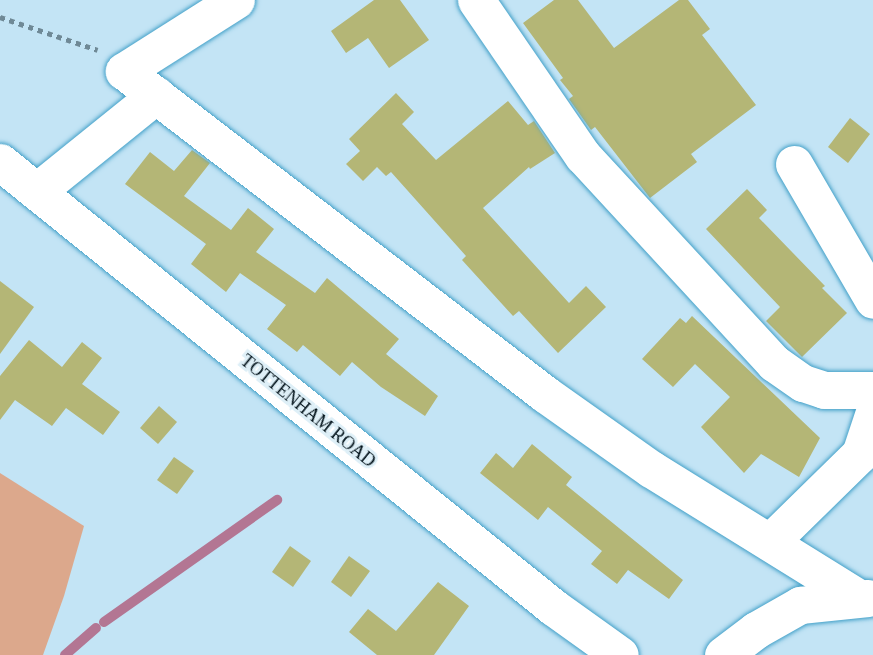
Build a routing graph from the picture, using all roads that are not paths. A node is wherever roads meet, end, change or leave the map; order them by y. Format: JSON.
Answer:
{"nodes":[{"id":1,"x":236,"y":0,"type":"edge"},
{"id":2,"x":476,"y":0,"type":"edge"},
{"id":3,"x":156,"y":95,"type":"junction"},
{"id":4,"x":0,"y":162,"type":"edge"},
{"id":5,"x":794,"y":164,"type":"dead end"},
{"id":6,"x":37,"y":191,"type":"junction"},
{"id":7,"x":873,"y":300,"type":"edge"},
{"id":8,"x":873,"y":390,"type":"edge"},
{"id":9,"x":873,"y":415,"type":"edge"},
{"id":10,"x":866,"y":461,"type":"edge"},
{"id":11,"x":770,"y":542,"type":"junction"},
{"id":12,"x":866,"y":598,"type":"edge"},
{"id":13,"x":620,"y":655,"type":"edge"},
{"id":14,"x":723,"y":655,"type":"edge"}],
"edges":[{"from":1,"to":3,"type":"street"},
{"from":2,"to":8,"type":"street"},
{"from":3,"to":6,"type":"street"},
{"from":3,"to":11,"type":"street"},
{"from":4,"to":6,"type":"street","name":"TOTTENHAM ROAD"},
{"from":5,"to":7,"type":"street"},
{"from":6,"to":13,"type":"street","name":"TOTTENHAM ROAD"},
{"from":9,"to":10,"type":"street"},
{"from":10,"to":11,"type":"street"},
{"from":11,"to":12,"type":"street"},
{"from":12,"to":14,"type":"street"}]}
